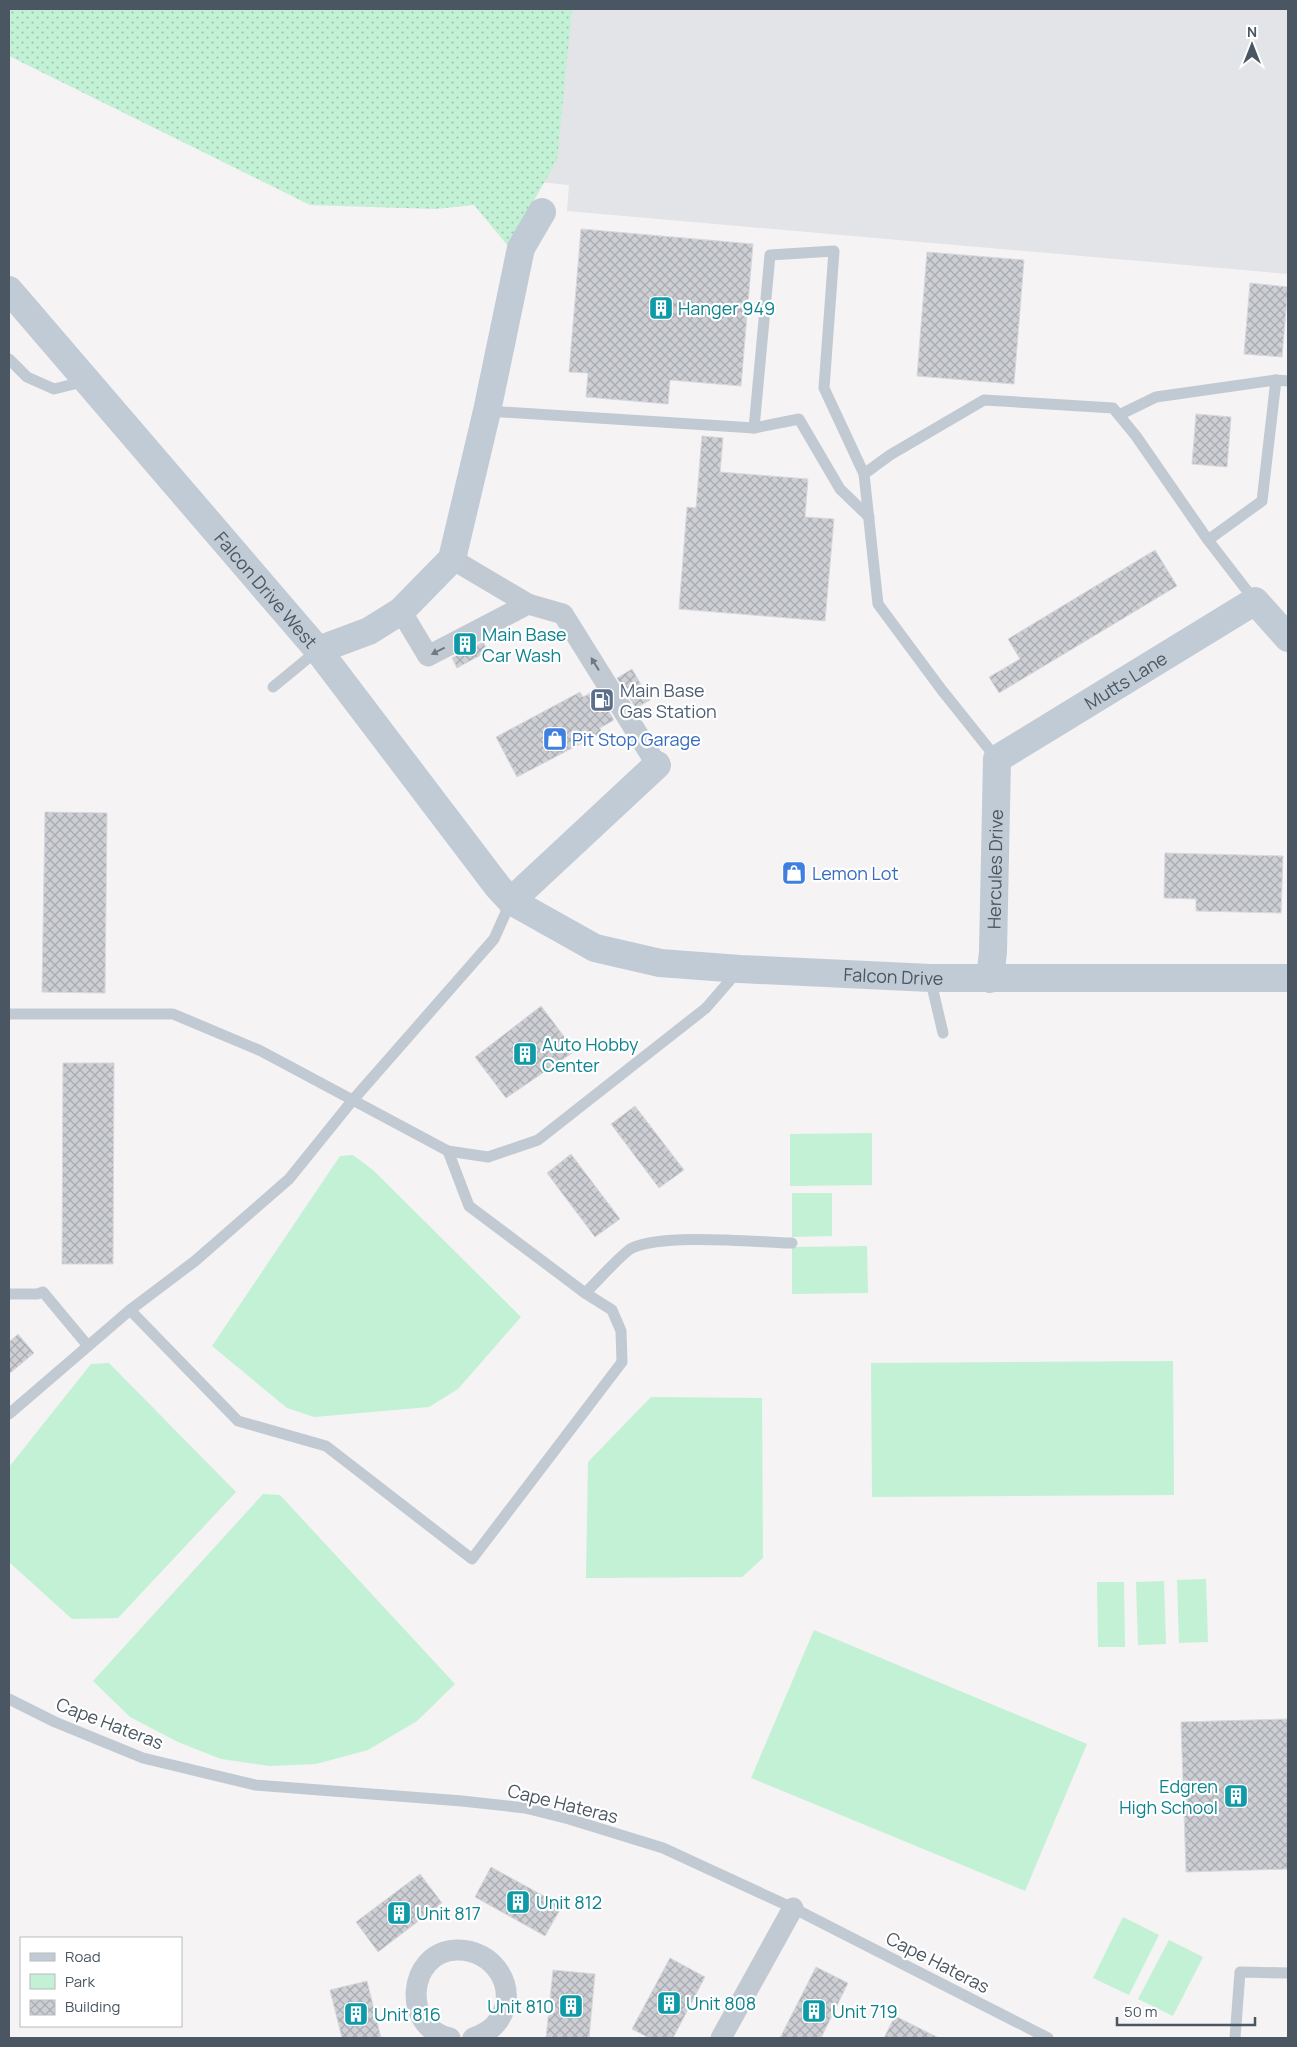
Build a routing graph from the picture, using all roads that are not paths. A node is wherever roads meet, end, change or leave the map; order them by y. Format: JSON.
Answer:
{"nodes":[{"id":1,"x":542,"y":212,"type":"dead end"},
{"id":2,"x":9,"y":290,"type":"edge"},
{"id":3,"x":9,"y":359,"type":"edge"},
{"id":4,"x":87,"y":380,"type":"junction"},
{"id":5,"x":1276,"y":380,"type":"junction"},
{"id":6,"x":1288,"y":381,"type":"edge"},
{"id":7,"x":487,"y":411,"type":"junction"},
{"id":8,"x":1119,"y":415,"type":"junction"},
{"id":9,"x":754,"y":428,"type":"junction"},
{"id":10,"x":864,"y":474,"type":"junction"},
{"id":11,"x":869,"y":517,"type":"junction"},
{"id":12,"x":1208,"y":540,"type":"junction"},
{"id":13,"x":452,"y":559,"type":"junction"},
{"id":14,"x":1255,"y":601,"type":"junction"},
{"id":15,"x":528,"y":604,"type":"junction"},
{"id":16,"x":401,"y":611,"type":"junction"},
{"id":17,"x":1288,"y":638,"type":"edge"},
{"id":18,"x":318,"y":650,"type":"junction"},
{"id":19,"x":273,"y":686,"type":"dead end"},
{"id":20,"x":997,"y":759,"type":"junction"},
{"id":21,"x":657,"y":765,"type":"joint"},
{"id":22,"x":511,"y":901,"type":"junction"},
{"id":23,"x":740,"y":969,"type":"junction"},
{"id":24,"x":930,"y":978,"type":"junction"},
{"id":25,"x":1288,"y":978,"type":"edge"},
{"id":26,"x":990,"y":979,"type":"junction"},
{"id":27,"x":9,"y":1014,"type":"edge"},
{"id":28,"x":943,"y":1033,"type":"dead end"},
{"id":29,"x":352,"y":1101,"type":"junction"},
{"id":30,"x":448,"y":1151,"type":"junction"},
{"id":31,"x":792,"y":1243,"type":"dead end"},
{"id":32,"x":585,"y":1293,"type":"junction"},
{"id":33,"x":9,"y":1294,"type":"edge"},
{"id":34,"x":130,"y":1310,"type":"junction"},
{"id":35,"x":88,"y":1346,"type":"junction"},
{"id":36,"x":9,"y":1414,"type":"edge"},
{"id":37,"x":9,"y":1699,"type":"edge"},
{"id":38,"x":793,"y":1908,"type":"junction"},
{"id":39,"x":1288,"y":1973,"type":"edge"},
{"id":40,"x":482,"y":2036,"type":"edge"},
{"id":41,"x":450,"y":2038,"type":"edge"},
{"id":42,"x":721,"y":2038,"type":"edge"},
{"id":43,"x":1048,"y":2038,"type":"edge"},
{"id":44,"x":1236,"y":2038,"type":"edge"}],
"edges":[{"from":1,"to":7,"type":"street"},
{"from":2,"to":4,"type":"street","name":"Falcon Drive West"},
{"from":3,"to":4,"type":"lane"},
{"from":4,"to":18,"type":"street","name":"Falcon Drive West"},
{"from":5,"to":6,"type":"lane"},
{"from":5,"to":8,"type":"lane"},
{"from":5,"to":12,"type":"lane"},
{"from":7,"to":9,"type":"lane"},
{"from":7,"to":13,"type":"street"},
{"from":8,"to":10,"type":"lane"},
{"from":8,"to":12,"type":"lane"},
{"from":9,"to":10,"type":"lane"},
{"from":9,"to":11,"type":"lane"},
{"from":10,"to":11,"type":"lane"},
{"from":11,"to":20,"type":"lane"},
{"from":12,"to":14,"type":"lane"},
{"from":13,"to":15,"type":"street"},
{"from":13,"to":16,"type":"street"},
{"from":14,"to":17,"type":"street"},
{"from":14,"to":20,"type":"street","name":"Mutts Lane"},
{"from":15,"to":16,"type":"street","one_way":true},
{"from":21,"to":15,"type":"street","one_way":true},
{"from":16,"to":18,"type":"street"},
{"from":18,"to":19,"type":"lane"},
{"from":18,"to":22,"type":"street","name":"Falcon Drive West"},
{"from":20,"to":26,"type":"street","name":"Hercules Drive"},
{"from":21,"to":22,"type":"street"},
{"from":22,"to":23,"type":"street","name":"Falcon Drive"},
{"from":22,"to":29,"type":"lane"},
{"from":23,"to":24,"type":"street","name":"Falcon Drive"},
{"from":23,"to":30,"type":"lane"},
{"from":24,"to":26,"type":"street","name":"Falcon Drive"},
{"from":24,"to":28,"type":"lane"},
{"from":25,"to":26,"type":"street","name":"Falcon Drive"},
{"from":27,"to":29,"type":"lane"},
{"from":29,"to":30,"type":"lane"},
{"from":29,"to":34,"type":"lane"},
{"from":30,"to":32,"type":"lane"},
{"from":31,"to":32,"type":"lane"},
{"from":32,"to":34,"type":"lane"},
{"from":33,"to":35,"type":"lane"},
{"from":34,"to":35,"type":"lane"},
{"from":35,"to":36,"type":"lane"},
{"from":37,"to":38,"type":"lane","name":"Cape Hateras"},
{"from":38,"to":42,"type":"street"},
{"from":38,"to":43,"type":"lane","name":"Cape Hateras"},
{"from":39,"to":44,"type":"lane"},
{"from":40,"to":41,"type":"street"}]}
